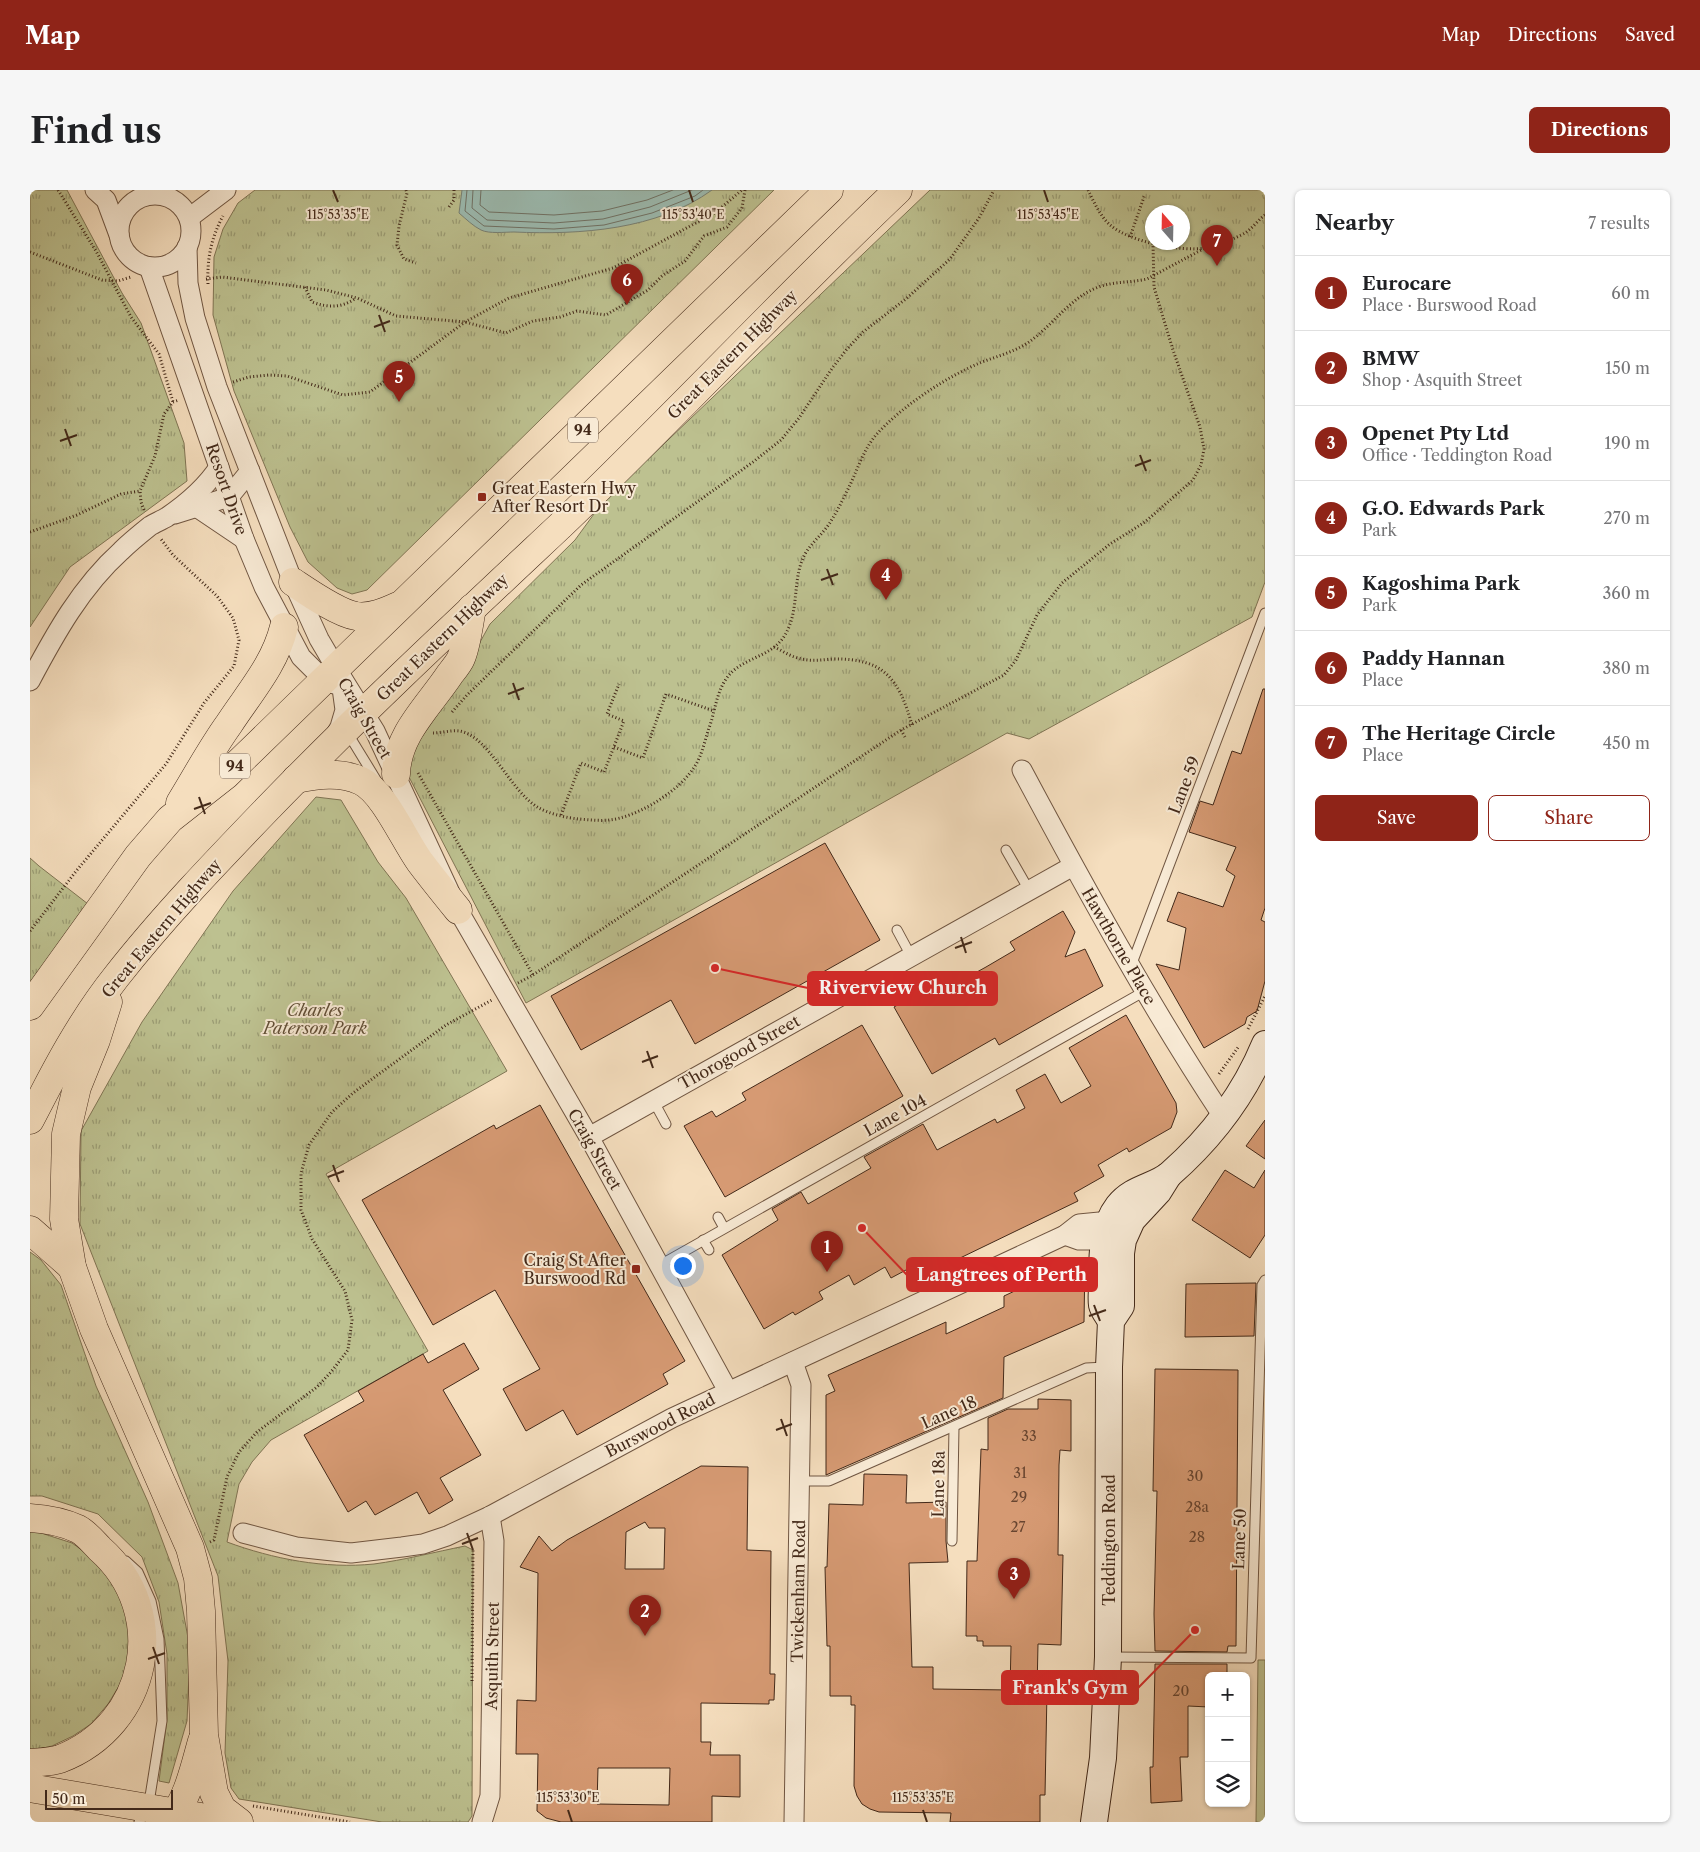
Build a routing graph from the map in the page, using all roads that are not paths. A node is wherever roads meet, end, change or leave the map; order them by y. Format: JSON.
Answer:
{"nodes":[{"id":1,"x":95,"y":190,"type":"edge"},
{"id":2,"x":226,"y":190,"type":"edge"},
{"id":3,"x":829,"y":190,"type":"edge"},
{"id":4,"x":898,"y":190,"type":"edge"},
{"id":5,"x":161,"y":193,"type":"edge"},
{"id":6,"x":189,"y":218,"type":"junction"},
{"id":7,"x":119,"y":236,"type":"junction"},
{"id":8,"x":187,"y":247,"type":"junction"},
{"id":9,"x":149,"y":267,"type":"junction"},
{"id":10,"x":218,"y":467,"type":"junction"},
{"id":11,"x":250,"y":471,"type":"junction"},
{"id":12,"x":229,"y":497,"type":"junction"},
{"id":13,"x":198,"y":508,"type":"junction"},
{"id":14,"x":159,"y":521,"type":"junction"},
{"id":15,"x":244,"y":539,"type":"junction"},
{"id":16,"x":293,"y":582,"type":"junction"},
{"id":17,"x":404,"y":603,"type":"junction"},
{"id":18,"x":472,"y":608,"type":"junction"},
{"id":19,"x":1265,"y":613,"type":"edge"},
{"id":20,"x":284,"y":627,"type":"junction"},
{"id":21,"x":30,"y":681,"type":"edge"},
{"id":22,"x":337,"y":682,"type":"junction"},
{"id":23,"x":384,"y":693,"type":"junction"},
{"id":24,"x":344,"y":728,"type":"junction"},
{"id":25,"x":1022,"y":770,"type":"dead end"},
{"id":26,"x":406,"y":773,"type":"junction"},
{"id":27,"x":296,"y":779,"type":"junction"},
{"id":28,"x":170,"y":819,"type":"junction"},
{"id":29,"x":1006,"y":850,"type":"dead end"},
{"id":30,"x":1073,"y":866,"type":"junction"},
{"id":31,"x":1029,"y":890,"type":"junction"},
{"id":32,"x":458,"y":910,"type":"junction"},
{"id":33,"x":897,"y":930,"type":"dead end"},
{"id":34,"x":911,"y":956,"type":"junction"},
{"id":35,"x":1131,"y":967,"type":"junction"},
{"id":36,"x":114,"y":979,"type":"junction"},
{"id":37,"x":1145,"y":991,"type":"junction"},
{"id":38,"x":30,"y":1006,"type":"edge"},
{"id":39,"x":1265,"y":1044,"type":"edge"},
{"id":40,"x":653,"y":1100,"type":"junction"},
{"id":41,"x":1224,"y":1118,"type":"junction"},
{"id":42,"x":30,"y":1120,"type":"edge"},
{"id":43,"x":666,"y":1124,"type":"dead end"},
{"id":44,"x":589,"y":1137,"type":"junction"},
{"id":45,"x":718,"y":1217,"type":"dead end"},
{"id":46,"x":724,"y":1228,"type":"junction"},
{"id":47,"x":30,"y":1230,"type":"edge"},
{"id":48,"x":1116,"y":1232,"type":"junction"},
{"id":49,"x":703,"y":1240,"type":"junction"},
{"id":50,"x":710,"y":1250,"type":"dead end"},
{"id":51,"x":660,"y":1265,"type":"junction"},
{"id":52,"x":72,"y":1267,"type":"junction"},
{"id":53,"x":1265,"y":1280,"type":"edge"},
{"id":54,"x":793,"y":1362,"type":"junction"},
{"id":55,"x":1109,"y":1367,"type":"junction"},
{"id":56,"x":728,"y":1390,"type":"junction"},
{"id":57,"x":954,"y":1427,"type":"junction"},
{"id":58,"x":800,"y":1481,"type":"junction"},
{"id":59,"x":490,"y":1516,"type":"junction"},
{"id":60,"x":30,"y":1518,"type":"edge"},
{"id":61,"x":79,"y":1529,"type":"junction"},
{"id":62,"x":243,"y":1533,"type":"dead end"},
{"id":63,"x":952,"y":1541,"type":"dead end"},
{"id":64,"x":1108,"y":1657,"type":"junction"},
{"id":65,"x":204,"y":1735,"type":"junction"},
{"id":66,"x":1103,"y":1758,"type":"junction"},
{"id":67,"x":30,"y":1763,"type":"edge"},
{"id":68,"x":30,"y":1788,"type":"edge"},
{"id":69,"x":490,"y":1796,"type":"junction"},
{"id":70,"x":239,"y":1816,"type":"edge"},
{"id":71,"x":158,"y":1817,"type":"edge"},
{"id":72,"x":482,"y":1822,"type":"edge"},
{"id":73,"x":497,"y":1822,"type":"edge"},
{"id":74,"x":794,"y":1822,"type":"edge"},
{"id":75,"x":1094,"y":1822,"type":"edge"},
{"id":76,"x":1114,"y":1822,"type":"edge"}],
"edges":[{"from":1,"to":7,"type":"street"},
{"from":2,"to":6,"type":"street"},
{"from":3,"to":17,"type":"highway","number":"94"},
{"from":4,"to":18,"type":"highway","name":"Great Eastern Highway"},
{"from":5,"to":6,"type":"street"},
{"from":5,"to":7,"type":"street"},
{"from":6,"to":8,"type":"street"},
{"from":7,"to":9,"type":"street"},
{"from":8,"to":9,"type":"street"},
{"from":8,"to":11,"type":"street","name":"Resort Drive"},
{"from":9,"to":10,"type":"street","name":"Resort Drive"},
{"from":10,"to":12,"type":"street","name":"Resort Drive"},
{"from":10,"to":14,"type":"street"},
{"from":11,"to":12,"type":"street"},
{"from":11,"to":16,"type":"street","name":"Resort Drive"},
{"from":12,"to":13,"type":"street"},
{"from":12,"to":15,"type":"street","name":"Resort Drive"},
{"from":13,"to":14,"type":"street"},
{"from":13,"to":15,"type":"street"},
{"from":14,"to":21,"type":"street"},
{"from":15,"to":20,"type":"street","name":"Resort Drive"},
{"from":16,"to":17,"type":"highway"},
{"from":16,"to":22,"type":"street","name":"Resort Drive"},
{"from":17,"to":22,"type":"highway","number":"94"},
{"from":18,"to":23,"type":"highway","name":"Great Eastern Highway"},
{"from":18,"to":26,"type":"highway"},
{"from":19,"to":35,"type":"lane","name":"Lane 59"},
{"from":20,"to":22,"type":"street","name":"Resort Drive"},
{"from":20,"to":28,"type":"highway"},
{"from":22,"to":23,"type":"street"},
{"from":22,"to":24,"type":"street","name":"Craig Street"},
{"from":22,"to":28,"type":"highway","number":"94"},
{"from":23,"to":24,"type":"highway","name":"Great Eastern Highway"},
{"from":24,"to":26,"type":"street","name":"Craig Street"},
{"from":24,"to":27,"type":"highway","name":"Great Eastern Highway"},
{"from":24,"to":32,"type":"lane","name":"Craig Street"},
{"from":25,"to":30,"type":"street","name":"Hawthorne Place"},
{"from":26,"to":32,"type":"street","name":"Craig Street"},
{"from":27,"to":32,"type":"highway"},
{"from":27,"to":36,"type":"highway","name":"Great Eastern Highway"},
{"from":28,"to":38,"type":"highway","number":"94"},
{"from":29,"to":31,"type":"lane"},
{"from":30,"to":31,"type":"street","name":"Thorogood Street"},
{"from":30,"to":35,"type":"street","name":"Hawthorne Place"},
{"from":31,"to":34,"type":"street","name":"Thorogood Street"},
{"from":32,"to":44,"type":"street","name":"Craig Street"},
{"from":33,"to":34,"type":"lane"},
{"from":34,"to":40,"type":"street","name":"Thorogood Street"},
{"from":35,"to":37,"type":"street","name":"Hawthorne Place"},
{"from":36,"to":42,"type":"highway","name":"Great Eastern Highway"},
{"from":36,"to":52,"type":"highway"},
{"from":37,"to":41,"type":"street","name":"Hawthorne Place"},
{"from":37,"to":46,"type":"lane","name":"Lane 104"},
{"from":39,"to":41,"type":"main road"},
{"from":40,"to":43,"type":"lane"},
{"from":40,"to":44,"type":"street","name":"Thorogood Street"},
{"from":41,"to":48,"type":"main road"},
{"from":44,"to":51,"type":"street","name":"Craig Street"},
{"from":45,"to":46,"type":"lane"},
{"from":46,"to":49,"type":"lane","name":"Lane 104"},
{"from":47,"to":52,"type":"highway"},
{"from":48,"to":54,"type":"street","name":"Burswood Road"},
{"from":48,"to":55,"type":"main road","name":"Teddington Road"},
{"from":49,"to":50,"type":"lane"},
{"from":49,"to":51,"type":"lane","name":"Lane 104"},
{"from":51,"to":56,"type":"street","name":"Craig Street"},
{"from":52,"to":65,"type":"highway"},
{"from":53,"to":64,"type":"lane","name":"Lane 50"},
{"from":54,"to":56,"type":"street","name":"Burswood Road"},
{"from":54,"to":58,"type":"street","name":"Twickenham Road"},
{"from":55,"to":57,"type":"lane","name":"Lane 18"},
{"from":55,"to":64,"type":"main road","name":"Teddington Road"},
{"from":56,"to":59,"type":"street","name":"Burswood Road"},
{"from":57,"to":58,"type":"lane","name":"Lane 18"},
{"from":57,"to":63,"type":"lane","name":"Lane 18a"},
{"from":58,"to":74,"type":"street","name":"Twickenham Road"},
{"from":59,"to":62,"type":"street","name":"Burswood Road"},
{"from":59,"to":69,"type":"street","name":"Asquith Street"},
{"from":60,"to":61,"type":"highway"},
{"from":61,"to":67,"type":"highway"},
{"from":61,"to":71,"type":"lane"},
{"from":64,"to":66,"type":"main road","name":"Teddington Road"},
{"from":65,"to":70,"type":"highway"},
{"from":65,"to":71,"type":"highway"},
{"from":66,"to":75,"type":"main road","name":"Teddington Road"},
{"from":66,"to":76,"type":"main road","name":"Teddington Road"},
{"from":68,"to":71,"type":"highway"},
{"from":69,"to":72,"type":"street","name":"Asquith Street"},
{"from":69,"to":73,"type":"street","name":"Asquith Street"},
{"from":70,"to":71,"type":"highway"}]}
